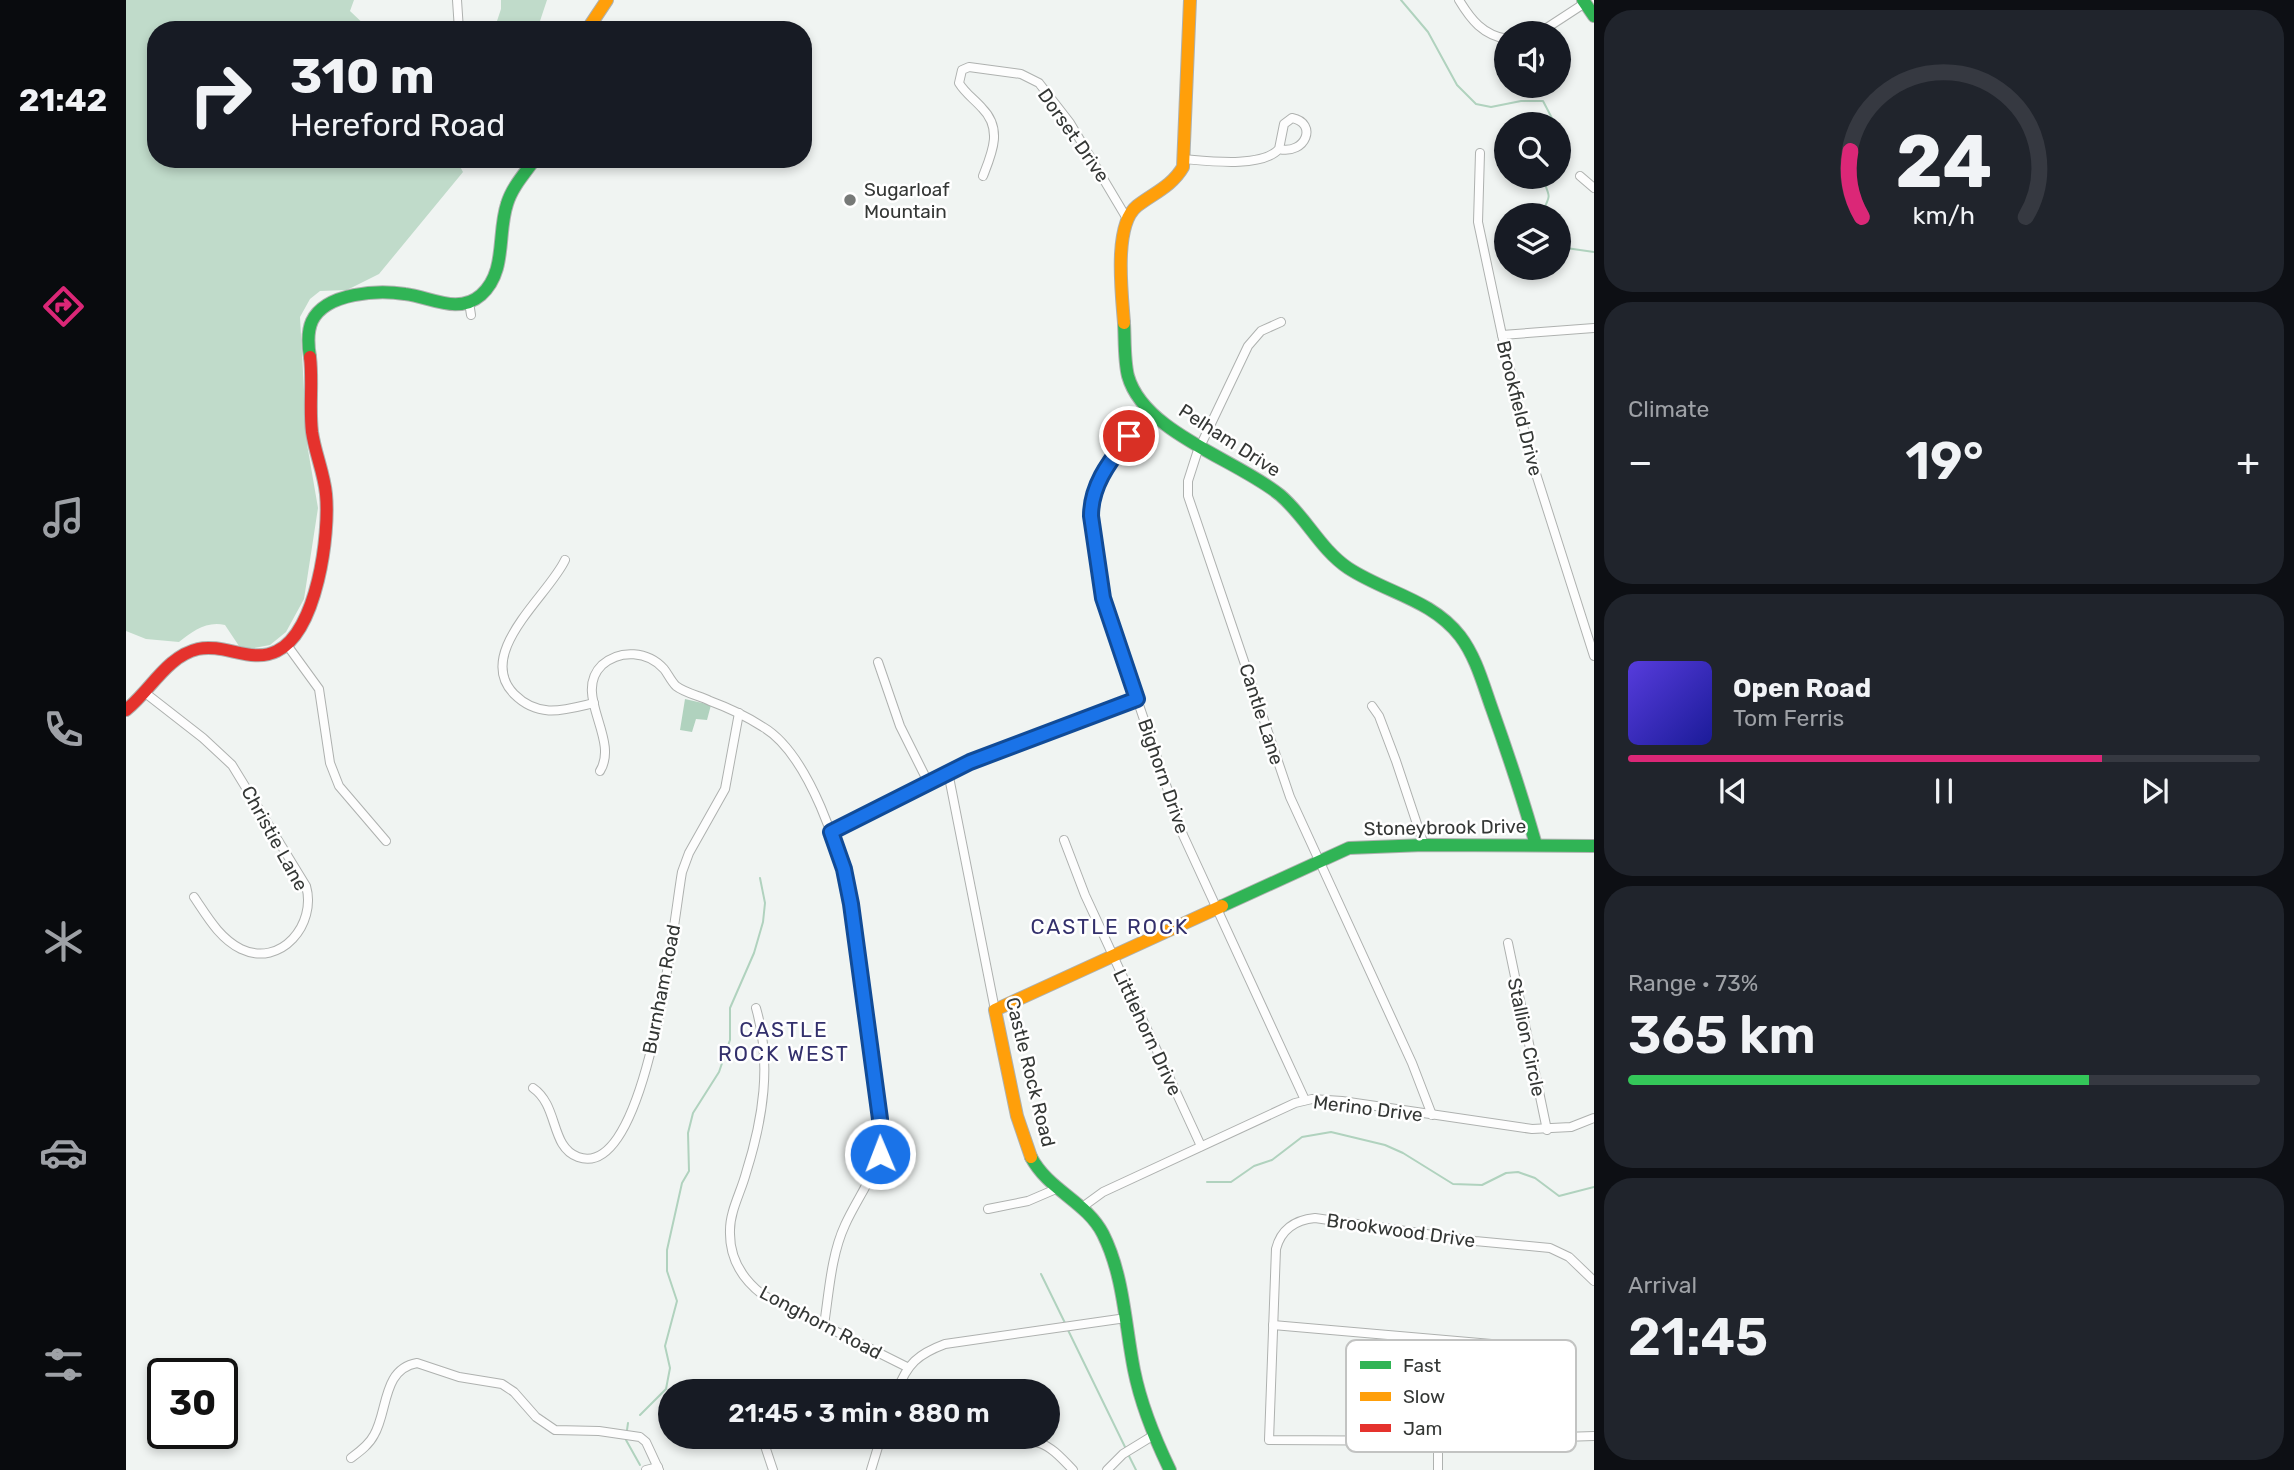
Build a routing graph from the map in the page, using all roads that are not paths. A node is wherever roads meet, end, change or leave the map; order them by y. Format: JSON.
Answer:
{"nodes":[{"id":1,"x":457,"y":0,"type":"edge"},
{"id":2,"x":607,"y":0,"type":"edge"},
{"id":3,"x":1190,"y":0,"type":"edge"},
{"id":4,"x":1459,"y":0,"type":"edge"},
{"id":5,"x":1584,"y":1,"type":"edge"},
{"id":6,"x":1594,"y":16,"type":"edge"},
{"id":7,"x":458,"y":21,"type":"edge"},
{"id":8,"x":593,"y":21,"type":"edge"},
{"id":9,"x":1556,"y":21,"type":"edge"},
{"id":10,"x":1494,"y":36,"type":"edge"},
{"id":11,"x":1279,"y":149,"type":"dead end"},
{"id":12,"x":1480,"y":153,"type":"dead end"},
{"id":13,"x":1184,"y":159,"type":"junction"},
{"id":14,"x":529,"y":168,"type":"edge"},
{"id":15,"x":983,"y":176,"type":"dead end"},
{"id":16,"x":1580,"y":176,"type":"dead end"},
{"id":17,"x":1594,"y":188,"type":"edge"},
{"id":18,"x":1126,"y":217,"type":"junction"},
{"id":19,"x":1281,"y":322,"type":"dead end"},
{"id":20,"x":1594,"y":328,"type":"edge"},
{"id":21,"x":1502,"y":335,"type":"junction"},
{"id":22,"x":1153,"y":413,"type":"junction"},
{"id":23,"x":1201,"y":446,"type":"junction"},
{"id":24,"x":565,"y":560,"type":"dead end"},
{"id":25,"x":287,"y":645,"type":"junction"},
{"id":26,"x":1594,"y":656,"type":"edge"},
{"id":27,"x":878,"y":662,"type":"dead end"},
{"id":28,"x":144,"y":692,"type":"junction"},
{"id":29,"x":1137,"y":699,"type":"junction"},
{"id":30,"x":594,"y":703,"type":"junction"},
{"id":31,"x":1372,"y":706,"type":"dead end"},
{"id":32,"x":126,"y":710,"type":"edge"},
{"id":33,"x":739,"y":713,"type":"junction"},
{"id":34,"x":600,"y":771,"type":"dead end"},
{"id":35,"x":948,"y":772,"type":"junction"},
{"id":36,"x":928,"y":782,"type":"junction"},
{"id":37,"x":831,"y":832,"type":"junction"},
{"id":38,"x":1064,"y":840,"type":"dead end"},
{"id":39,"x":386,"y":841,"type":"dead end"},
{"id":40,"x":1424,"y":845,"type":"junction"},
{"id":41,"x":1536,"y":845,"type":"junction"},
{"id":42,"x":1594,"y":846,"type":"edge"},
{"id":43,"x":1318,"y":862,"type":"junction"},
{"id":44,"x":194,"y":897,"type":"dead end"},
{"id":45,"x":1216,"y":908,"type":"junction"},
{"id":46,"x":1507,"y":943,"type":"dead end"},
{"id":47,"x":1112,"y":956,"type":"junction"},
{"id":48,"x":756,"y":1008,"type":"dead end"},
{"id":49,"x":995,"y":1010,"type":"junction"},
{"id":50,"x":533,"y":1088,"type":"dead end"},
{"id":51,"x":1305,"y":1100,"type":"junction"},
{"id":52,"x":1432,"y":1115,"type":"junction"},
{"id":53,"x":1594,"y":1118,"type":"edge"},
{"id":54,"x":1547,"y":1130,"type":"junction"},
{"id":55,"x":1201,"y":1146,"type":"junction"},
{"id":56,"x":1056,"y":1189,"type":"junction"},
{"id":57,"x":1081,"y":1208,"type":"junction"},
{"id":58,"x":988,"y":1209,"type":"dead end"},
{"id":59,"x":1594,"y":1281,"type":"edge"},
{"id":60,"x":1126,"y":1318,"type":"junction"},
{"id":61,"x":824,"y":1325,"type":"junction"},
{"id":62,"x":1273,"y":1325,"type":"junction"},
{"id":63,"x":1446,"y":1340,"type":"edge"},
{"id":64,"x":907,"y":1367,"type":"junction"},
{"id":65,"x":902,"y":1379,"type":"edge"},
{"id":66,"x":1154,"y":1435,"type":"junction"},
{"id":67,"x":1576,"y":1435,"type":"edge"},
{"id":68,"x":1594,"y":1436,"type":"edge"},
{"id":69,"x":1346,"y":1440,"type":"edge"},
{"id":70,"x":766,"y":1449,"type":"edge"},
{"id":71,"x":877,"y":1449,"type":"edge"},
{"id":72,"x":1048,"y":1449,"type":"edge"},
{"id":73,"x":1438,"y":1452,"type":"edge"},
{"id":74,"x":351,"y":1458,"type":"dead end"},
{"id":75,"x":659,"y":1469,"type":"edge"},
{"id":76,"x":646,"y":1470,"type":"edge"},
{"id":77,"x":773,"y":1470,"type":"edge"},
{"id":78,"x":871,"y":1470,"type":"edge"},
{"id":79,"x":1073,"y":1470,"type":"edge"},
{"id":80,"x":1107,"y":1470,"type":"edge"},
{"id":81,"x":1171,"y":1470,"type":"edge"},
{"id":82,"x":1438,"y":1470,"type":"edge"}],
"edges":[{"from":1,"to":7,"type":"street"},
{"from":2,"to":8,"type":"street"},
{"from":3,"to":13,"type":"street"},
{"from":4,"to":10,"type":"street"},
{"from":5,"to":6,"type":"street"},
{"from":5,"to":9,"type":"street"},
{"from":11,"to":13,"type":"street"},
{"from":12,"to":21,"type":"street","name":"Brookfield Drive"},
{"from":13,"to":18,"type":"street"},
{"from":14,"to":25,"type":"street"},
{"from":15,"to":18,"type":"street","name":"Dorset Drive"},
{"from":16,"to":17,"type":"street"},
{"from":18,"to":22,"type":"street","name":"Pelham Drive"},
{"from":19,"to":23,"type":"street","name":"Cantle Lane"},
{"from":20,"to":21,"type":"street"},
{"from":21,"to":26,"type":"street","name":"Brookfield Drive"},
{"from":22,"to":23,"type":"street","name":"Pelham Drive"},
{"from":22,"to":29,"type":"street","name":"Bighorn Drive"},
{"from":23,"to":41,"type":"street","name":"Pelham Drive"},
{"from":23,"to":43,"type":"street","name":"Cantle Lane"},
{"from":24,"to":30,"type":"street"},
{"from":25,"to":28,"type":"street"},
{"from":25,"to":39,"type":"street"},
{"from":27,"to":36,"type":"street"},
{"from":28,"to":32,"type":"street"},
{"from":28,"to":44,"type":"street","name":"Christie Lane"},
{"from":29,"to":35,"type":"street"},
{"from":29,"to":45,"type":"street","name":"Bighorn Drive"},
{"from":30,"to":33,"type":"street"},
{"from":30,"to":34,"type":"street"},
{"from":31,"to":40,"type":"street"},
{"from":33,"to":37,"type":"street"},
{"from":33,"to":50,"type":"street","name":"Burnham Road"},
{"from":35,"to":36,"type":"street"},
{"from":35,"to":49,"type":"street","name":"Castle Rock Road"},
{"from":36,"to":37,"type":"street"},
{"from":37,"to":61,"type":"street"},
{"from":38,"to":47,"type":"street","name":"Littlehorn Drive"},
{"from":40,"to":41,"type":"street","name":"Stoneybrook Drive"},
{"from":40,"to":43,"type":"street","name":"Stoneybrook Drive"},
{"from":41,"to":42,"type":"street","name":"Stoneybrook Drive"},
{"from":43,"to":45,"type":"street","name":"Stoneybrook Drive"},
{"from":43,"to":52,"type":"street","name":"Cantle Lane"},
{"from":45,"to":47,"type":"street","name":"Stoneybrook Drive"},
{"from":45,"to":51,"type":"street","name":"Bighorn Drive"},
{"from":46,"to":54,"type":"street","name":"Stallion Circle"},
{"from":47,"to":49,"type":"street","name":"Stoneybrook Drive"},
{"from":47,"to":55,"type":"street","name":"Littlehorn Drive"},
{"from":48,"to":61,"type":"street","name":"Longhorn Road"},
{"from":49,"to":56,"type":"street","name":"Castle Rock Road"},
{"from":51,"to":52,"type":"street","name":"Merino Drive"},
{"from":51,"to":55,"type":"street","name":"Merino Drive"},
{"from":52,"to":54,"type":"street","name":"Merino Drive"},
{"from":53,"to":54,"type":"street","name":"Merino Drive"},
{"from":55,"to":57,"type":"street","name":"Merino Drive"},
{"from":56,"to":57,"type":"street","name":"Castle Rock Road"},
{"from":56,"to":58,"type":"street"},
{"from":57,"to":60,"type":"street","name":"Castle Rock Road"},
{"from":59,"to":62,"type":"street","name":"Brookwood Drive"},
{"from":60,"to":64,"type":"street"},
{"from":60,"to":66,"type":"street","name":"Castle Rock Road"},
{"from":61,"to":64,"type":"street","name":"Longhorn Road"},
{"from":62,"to":63,"type":"street"},
{"from":62,"to":69,"type":"street","name":"Brookwood Drive"},
{"from":64,"to":65,"type":"street"},
{"from":66,"to":80,"type":"street"},
{"from":66,"to":81,"type":"street","name":"Castle Rock Road"},
{"from":67,"to":68,"type":"street"},
{"from":70,"to":77,"type":"street"},
{"from":71,"to":78,"type":"street"},
{"from":72,"to":79,"type":"street"},
{"from":73,"to":82,"type":"street"},
{"from":74,"to":75,"type":"street"},
{"from":75,"to":76,"type":"street"}]}
